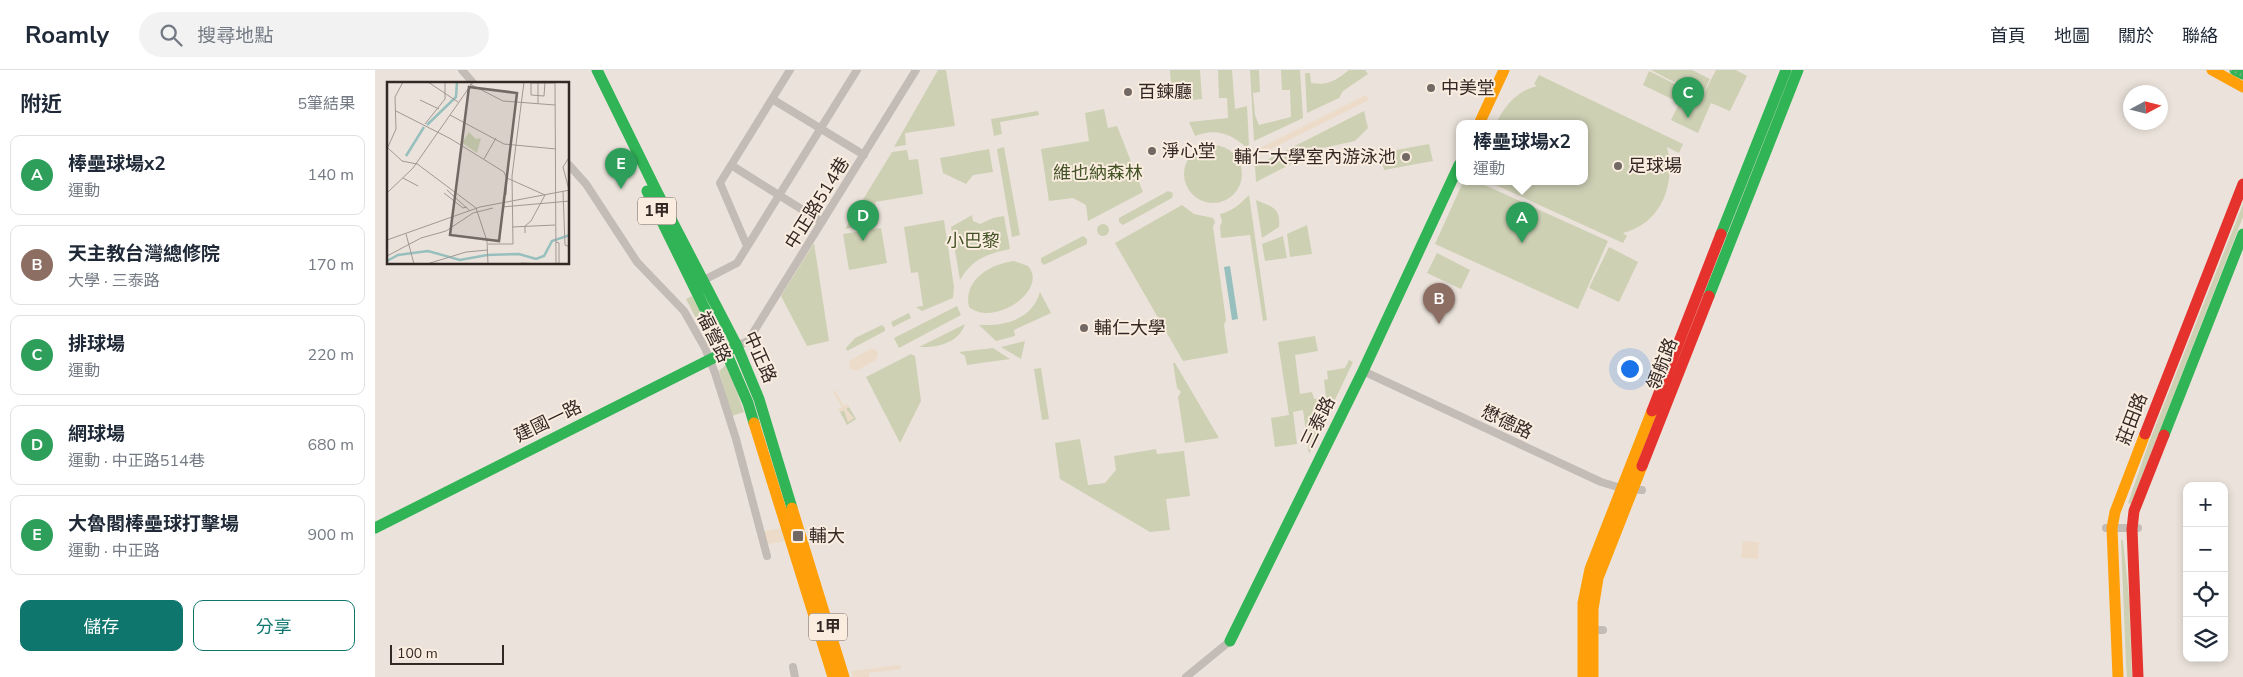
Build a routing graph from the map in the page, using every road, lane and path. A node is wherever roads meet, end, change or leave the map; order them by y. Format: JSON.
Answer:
{"nodes":[{"id":1,"x":462,"y":70,"type":"edge"},
{"id":2,"x":587,"y":70,"type":"edge"},
{"id":3,"x":597,"y":70,"type":"edge"},
{"id":4,"x":790,"y":70,"type":"edge"},
{"id":5,"x":857,"y":70,"type":"edge"},
{"id":6,"x":916,"y":70,"type":"edge"},
{"id":7,"x":1505,"y":70,"type":"edge"},
{"id":8,"x":1786,"y":70,"type":"edge"},
{"id":9,"x":1798,"y":70,"type":"edge"},
{"id":10,"x":2213,"y":70,"type":"edge"},
{"id":11,"x":2235,"y":70,"type":"edge"},
{"id":12,"x":2243,"y":74,"type":"edge"},
{"id":13,"x":472,"y":82,"type":"edge"},
{"id":14,"x":2243,"y":87,"type":"edge"},
{"id":15,"x":772,"y":99,"type":"junction"},
{"id":16,"x":1481,"y":120,"type":"edge"},
{"id":17,"x":820,"y":128,"type":"junction"},
{"id":18,"x":864,"y":155,"type":"junction"},
{"id":19,"x":570,"y":166,"type":"edge"},
{"id":20,"x":731,"y":166,"type":"junction"},
{"id":21,"x":1456,"y":171,"type":"edge"},
{"id":22,"x":2243,"y":184,"type":"edge"},
{"id":23,"x":779,"y":195,"type":"junction"},
{"id":24,"x":823,"y":222,"type":"junction"},
{"id":25,"x":2243,"y":234,"type":"edge"},
{"id":26,"x":747,"y":246,"type":"junction"},
{"id":27,"x":2240,"y":252,"type":"edge"},
{"id":28,"x":704,"y":280,"type":"junction"},
{"id":29,"x":737,"y":346,"type":"junction"},
{"id":30,"x":726,"y":352,"type":"junction"},
{"id":31,"x":710,"y":359,"type":"junction"},
{"id":32,"x":1363,"y":372,"type":"junction"},
{"id":33,"x":763,"y":412,"type":"junction"},
{"id":34,"x":752,"y":416,"type":"junction"},
{"id":35,"x":1632,"y":489,"type":"junction"},
{"id":36,"x":375,"y":528,"type":"edge"},
{"id":37,"x":2109,"y":528,"type":"junction"},
{"id":38,"x":2135,"y":528,"type":"junction"},
{"id":39,"x":767,"y":556,"type":"dead end"},
{"id":40,"x":1230,"y":641,"type":"joint"},
{"id":41,"x":793,"y":667,"type":"dead end"},
{"id":42,"x":795,"y":677,"type":"edge"},
{"id":43,"x":833,"y":677,"type":"edge"},
{"id":44,"x":844,"y":677,"type":"edge"},
{"id":45,"x":1186,"y":677,"type":"edge"},
{"id":46,"x":1583,"y":677,"type":"edge"},
{"id":47,"x":1593,"y":677,"type":"edge"},
{"id":48,"x":2118,"y":677,"type":"edge"},
{"id":49,"x":2138,"y":677,"type":"edge"}],
"edges":[{"from":1,"to":13,"type":"street"},
{"from":2,"to":30,"type":"street","name":"中正路","number":"1甲"},
{"from":3,"to":28,"type":"street","name":"中正路","number":"1甲"},
{"from":4,"to":15,"type":"street"},
{"from":5,"to":17,"type":"street"},
{"from":6,"to":18,"type":"street","name":"中正路514巷"},
{"from":7,"to":16,"type":"street"},
{"from":8,"to":35,"type":"street","name":"領航路"},
{"from":9,"to":35,"type":"street","name":"領航路"},
{"from":10,"to":14,"type":"street"},
{"from":11,"to":12,"type":"street"},
{"from":15,"to":17,"type":"street"},
{"from":15,"to":20,"type":"street"},
{"from":17,"to":18,"type":"street"},
{"from":17,"to":23,"type":"street"},
{"from":18,"to":24,"type":"street","name":"中正路514巷"},
{"from":19,"to":31,"type":"street","name":"福營路"},
{"from":20,"to":23,"type":"street"},
{"from":20,"to":26,"type":"street"},
{"from":21,"to":32,"type":"street","name":"三泰路"},
{"from":22,"to":37,"type":"street","name":"莊田路"},
{"from":23,"to":24,"type":"street"},
{"from":23,"to":26,"type":"street"},
{"from":24,"to":29,"type":"street","name":"中正路514巷"},
{"from":25,"to":27,"type":"street","name":"莊田路"},
{"from":26,"to":28,"type":"street"},
{"from":27,"to":38,"type":"street","name":"莊田路"},
{"from":28,"to":29,"type":"street","name":"中正路","number":"1甲"},
{"from":29,"to":30,"type":"street","name":"建國一路"},
{"from":29,"to":33,"type":"street","name":"中正路","number":"1甲"},
{"from":30,"to":31,"type":"street","name":"建國一路"},
{"from":30,"to":34,"type":"street","name":"中正路","number":"1甲"},
{"from":31,"to":36,"type":"street","name":"建國一路"},
{"from":31,"to":39,"type":"street","name":"福營路"},
{"from":32,"to":35,"type":"street","name":"懋德路"},
{"from":32,"to":40,"type":"street","name":"三泰路"},
{"from":33,"to":34,"type":"street"},
{"from":33,"to":44,"type":"street","name":"中正路","number":"1甲"},
{"from":34,"to":43,"type":"street","name":"中正路","number":"1甲"},
{"from":35,"to":46,"type":"street","name":"領航路"},
{"from":35,"to":47,"type":"street","name":"領航路"},
{"from":37,"to":38,"type":"street"},
{"from":37,"to":48,"type":"street","name":"莊田路"},
{"from":38,"to":49,"type":"street","name":"莊田路"},
{"from":40,"to":45,"type":"street","name":"三泰路"},
{"from":41,"to":42,"type":"street"}]}
